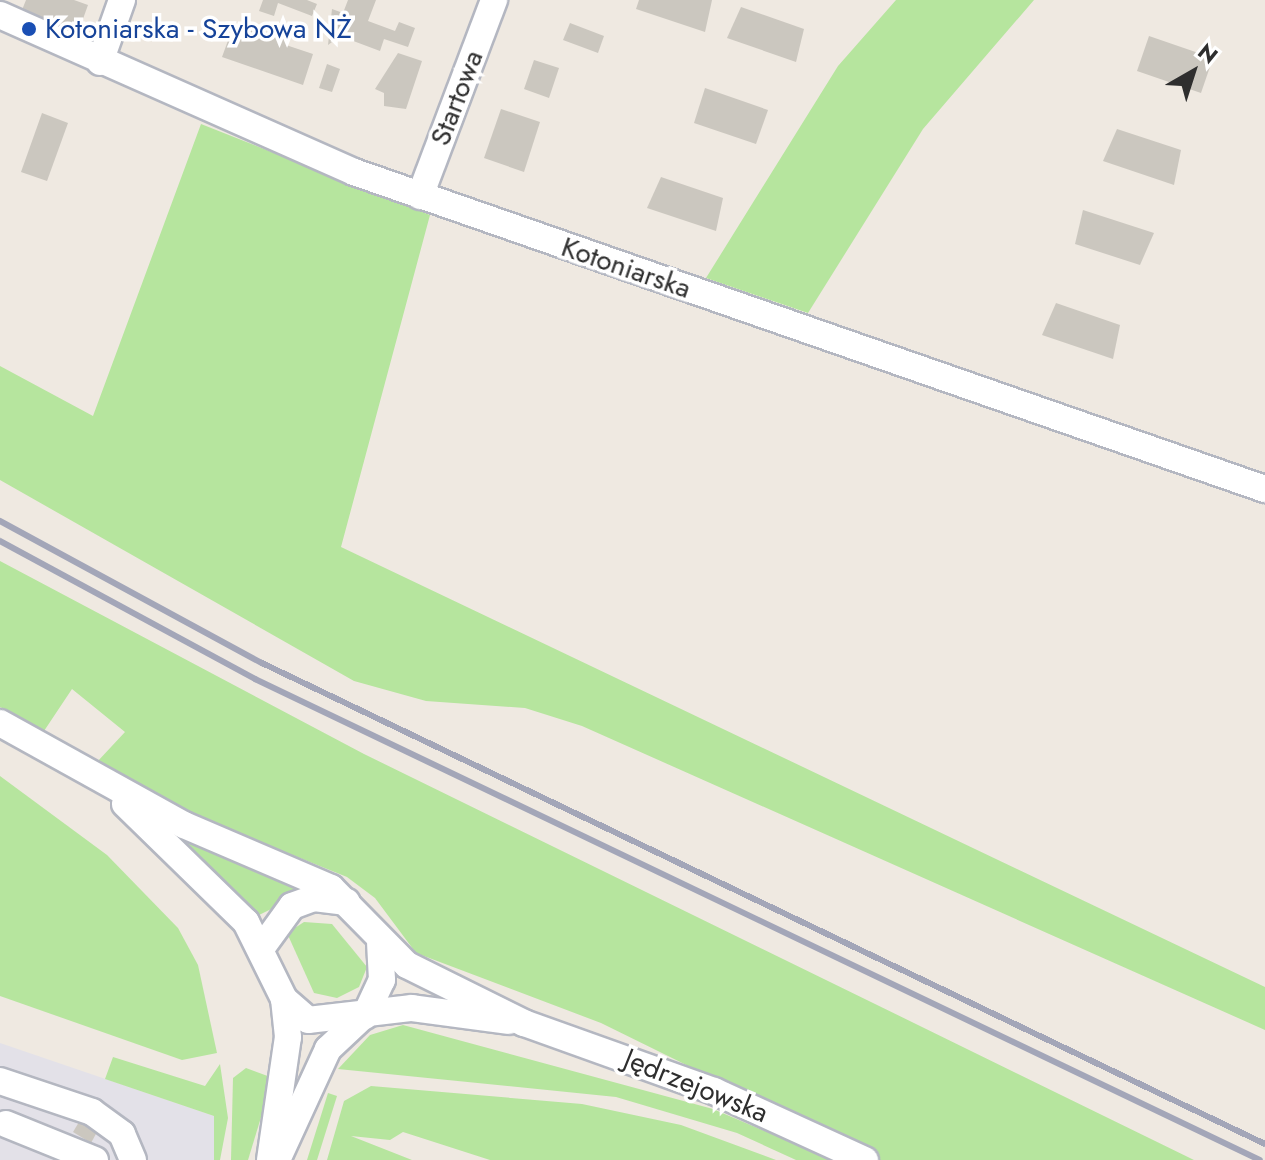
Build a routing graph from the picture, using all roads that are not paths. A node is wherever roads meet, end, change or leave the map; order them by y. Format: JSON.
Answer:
{"nodes":[{"id":1,"x":122,"y":0,"type":"edge"},
{"id":2,"x":494,"y":0,"type":"edge"},
{"id":3,"x":0,"y":15,"type":"edge"},
{"id":4,"x":100,"y":62,"type":"junction"},
{"id":5,"x":420,"y":196,"type":"junction"},
{"id":6,"x":1265,"y":489,"type":"edge"},
{"id":7,"x":0,"y":723,"type":"edge"},
{"id":8,"x":104,"y":784,"type":"junction"},
{"id":9,"x":347,"y":902,"type":"junction"},
{"id":10,"x":380,"y":944,"type":"junction"},
{"id":11,"x":263,"y":946,"type":"junction"},
{"id":12,"x":284,"y":999,"type":"junction"},
{"id":13,"x":365,"y":1016,"type":"junction"},
{"id":14,"x":524,"y":1023,"type":"junction"},
{"id":15,"x":9,"y":1084,"type":"edge"},
{"id":16,"x":3,"y":1132,"type":"edge"},
{"id":17,"x":95,"y":1160,"type":"edge"},
{"id":18,"x":133,"y":1160,"type":"edge"},
{"id":19,"x":270,"y":1160,"type":"edge"},
{"id":20,"x":277,"y":1160,"type":"edge"},
{"id":21,"x":865,"y":1160,"type":"edge"}],
"edges":[{"from":1,"to":4,"type":"street"},
{"from":2,"to":5,"type":"street","name":"Startowa"},
{"from":3,"to":4,"type":"street","name":"Kotoniarska"},
{"from":4,"to":5,"type":"street","name":"Kotoniarska"},
{"from":5,"to":6,"type":"street","name":"Kotoniarska"},
{"from":7,"to":8,"type":"street","name":"Jędrzejowska"},
{"from":8,"to":9,"type":"street","name":"Jędrzejowska"},
{"from":8,"to":11,"type":"street","name":"Jędrzejowska"},
{"from":9,"to":10,"type":"street","name":"Jędrzejowska"},
{"from":9,"to":11,"type":"street"},
{"from":10,"to":13,"type":"street"},
{"from":10,"to":14,"type":"street","name":"Jędrzejowska"},
{"from":11,"to":12,"type":"street","name":"Jędrzejowska"},
{"from":12,"to":13,"type":"street","name":"Jędrzejowska"},
{"from":12,"to":19,"type":"street"},
{"from":13,"to":14,"type":"street","name":"Jędrzejowska"},
{"from":13,"to":20,"type":"street"},
{"from":14,"to":21,"type":"street","name":"Jędrzejowska"},
{"from":15,"to":16,"type":"street"},
{"from":15,"to":18,"type":"street"},
{"from":16,"to":17,"type":"street"}]}
